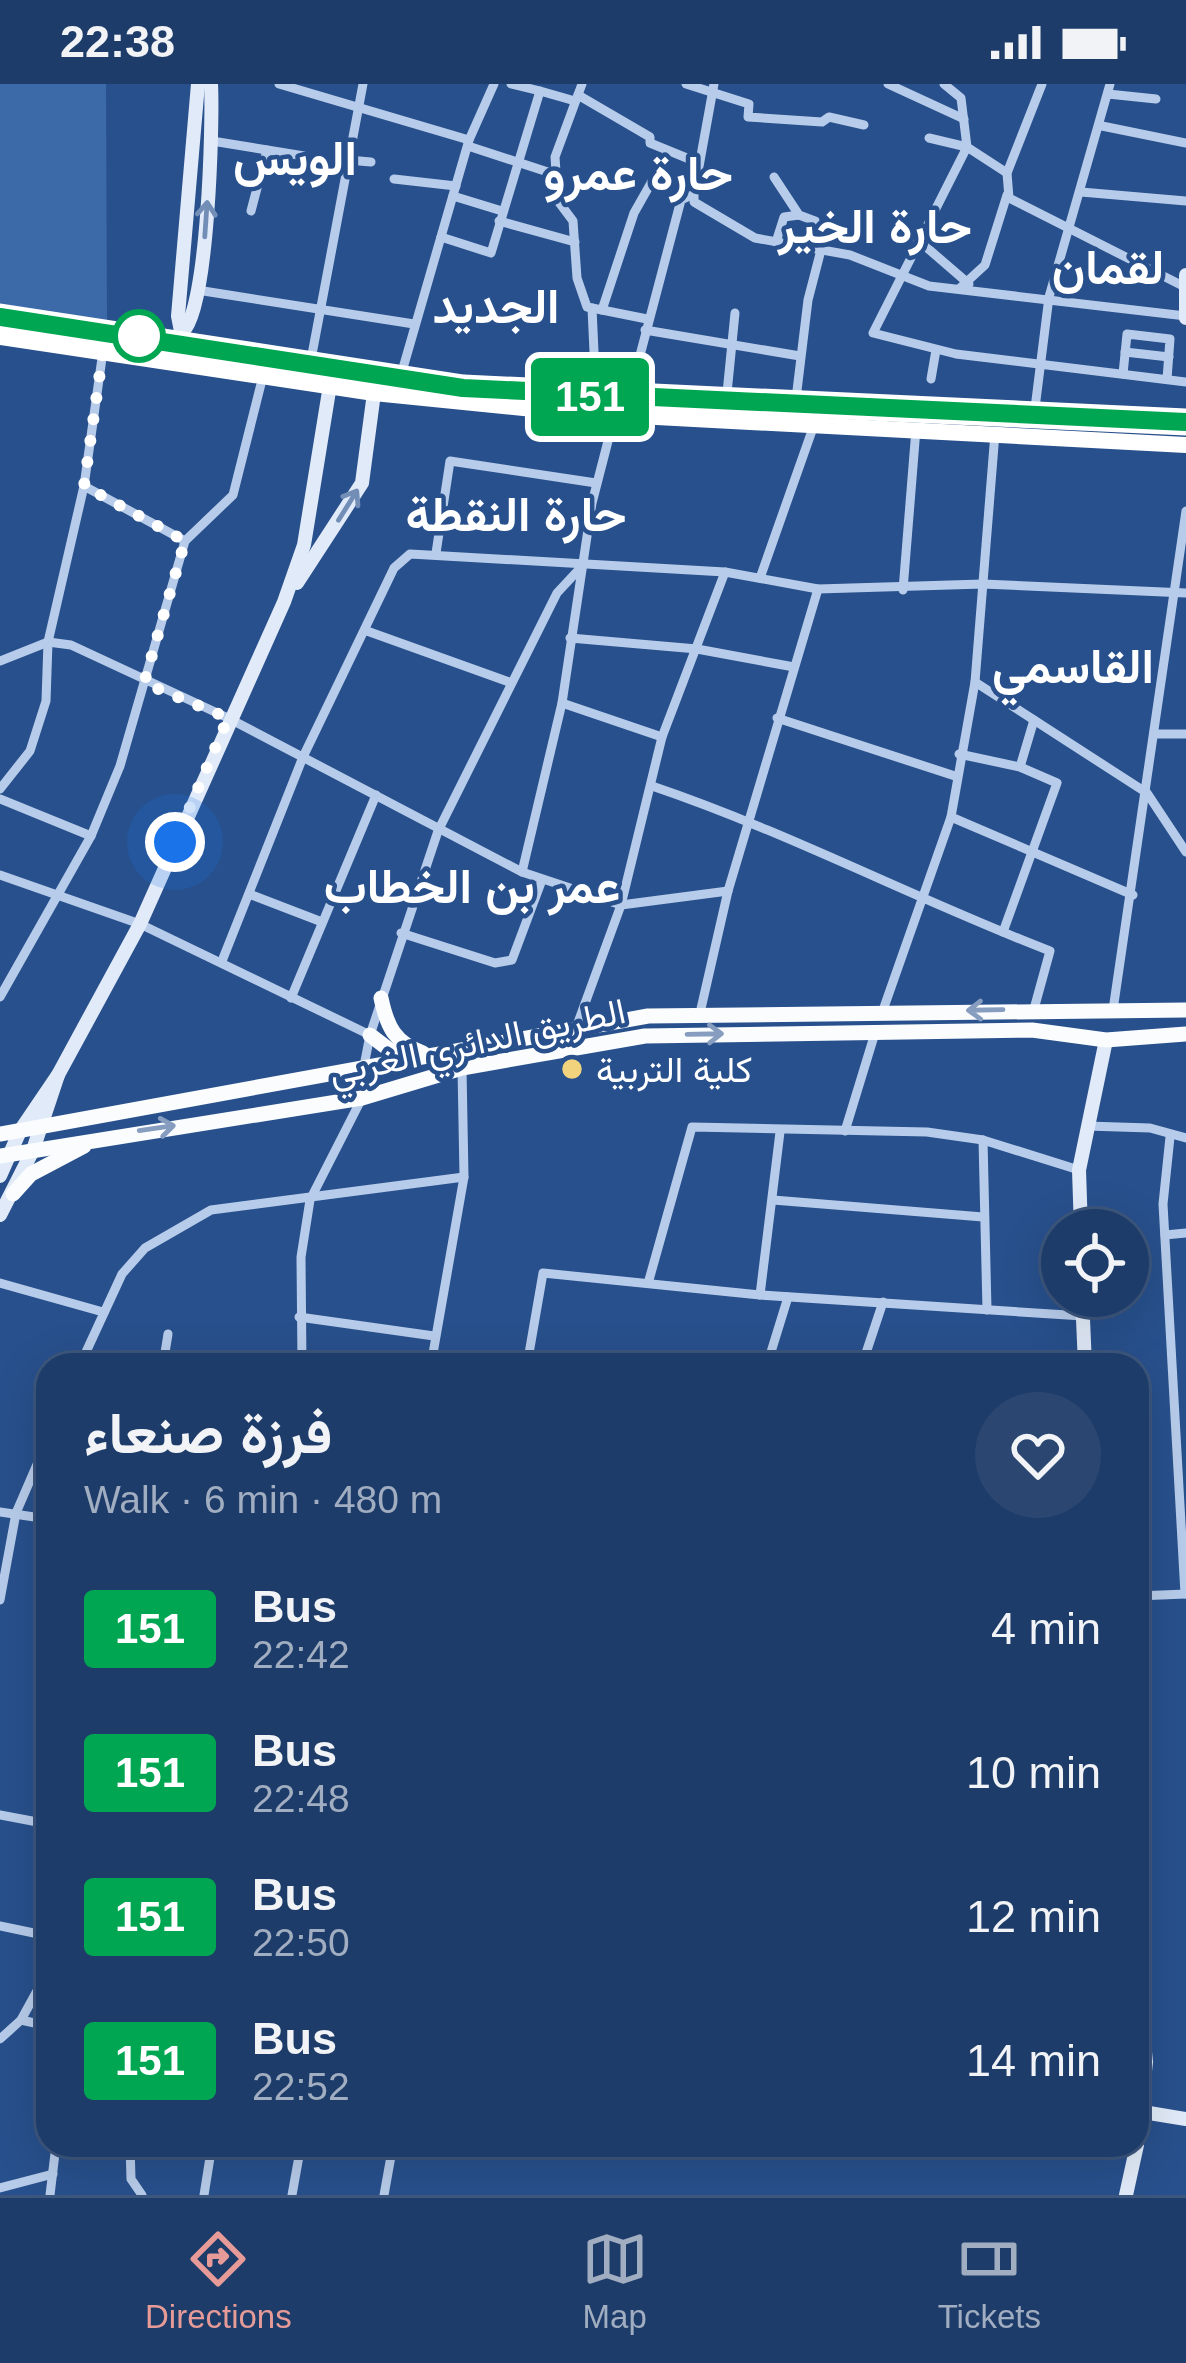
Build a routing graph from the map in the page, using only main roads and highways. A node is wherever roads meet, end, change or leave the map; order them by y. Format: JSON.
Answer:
{"nodes":[{"id":1,"x":0,"y":317,"type":"edge"},
{"id":2,"x":0,"y":337,"type":"edge"},
{"id":3,"x":613,"y":406,"type":"junction"},
{"id":4,"x":1186,"y":422,"type":"edge"},
{"id":5,"x":1186,"y":445,"type":"edge"},
{"id":6,"x":381,"y":998,"type":"road end"},
{"id":7,"x":1186,"y":1010,"type":"edge"},
{"id":8,"x":882,"y":1012,"type":"junction"},
{"id":9,"x":576,"y":1028,"type":"junction"},
{"id":10,"x":876,"y":1032,"type":"junction"},
{"id":11,"x":370,"y":1034,"type":"road end"},
{"id":12,"x":1186,"y":1034,"type":"edge"},
{"id":13,"x":570,"y":1048,"type":"junction"},
{"id":14,"x":426,"y":1054,"type":"junction"},
{"id":15,"x":49,"y":1107,"type":"road end"},
{"id":16,"x":62,"y":1123,"type":"junction"},
{"id":17,"x":0,"y":1134,"type":"edge"},
{"id":18,"x":102,"y":1136,"type":"junction"},
{"id":19,"x":4,"y":1155,"type":"edge"},
{"id":20,"x":13,"y":1194,"type":"road end"}],
"edges":[{"from":1,"to":3,"type":"highway"},
{"from":2,"to":3,"type":"highway"},
{"from":3,"to":4,"type":"highway"},
{"from":3,"to":5,"type":"highway"},
{"from":6,"to":14,"type":"main road"},
{"from":7,"to":8,"type":"main road","name":"الطريق الدائري الغربي","one_way":true},
{"from":8,"to":9,"type":"main road","name":"الطريق الدائري الغربي"},
{"from":8,"to":10,"type":"main road"},
{"from":9,"to":13,"type":"main road"},
{"from":9,"to":14,"type":"main road","name":"الطريق الدائري الغربي"},
{"from":10,"to":12,"type":"main road","name":"الطريق الدائري الغربي"},
{"from":13,"to":10,"type":"main road","name":"الطريق الدائري الغربي","one_way":true},
{"from":11,"to":14,"type":"main road"},
{"from":18,"to":13,"type":"main road","name":"الطريق الدائري الغربي","one_way":true},
{"from":14,"to":16,"type":"main road","name":"الطريق الدائري الغربي"},
{"from":15,"to":16,"type":"main road"},
{"from":16,"to":17,"type":"main road","name":"الطريق الدائري الغربي"},
{"from":18,"to":19,"type":"main road","name":"الطريق الدائري الغربي"},
{"from":18,"to":20,"type":"main road"}]}
